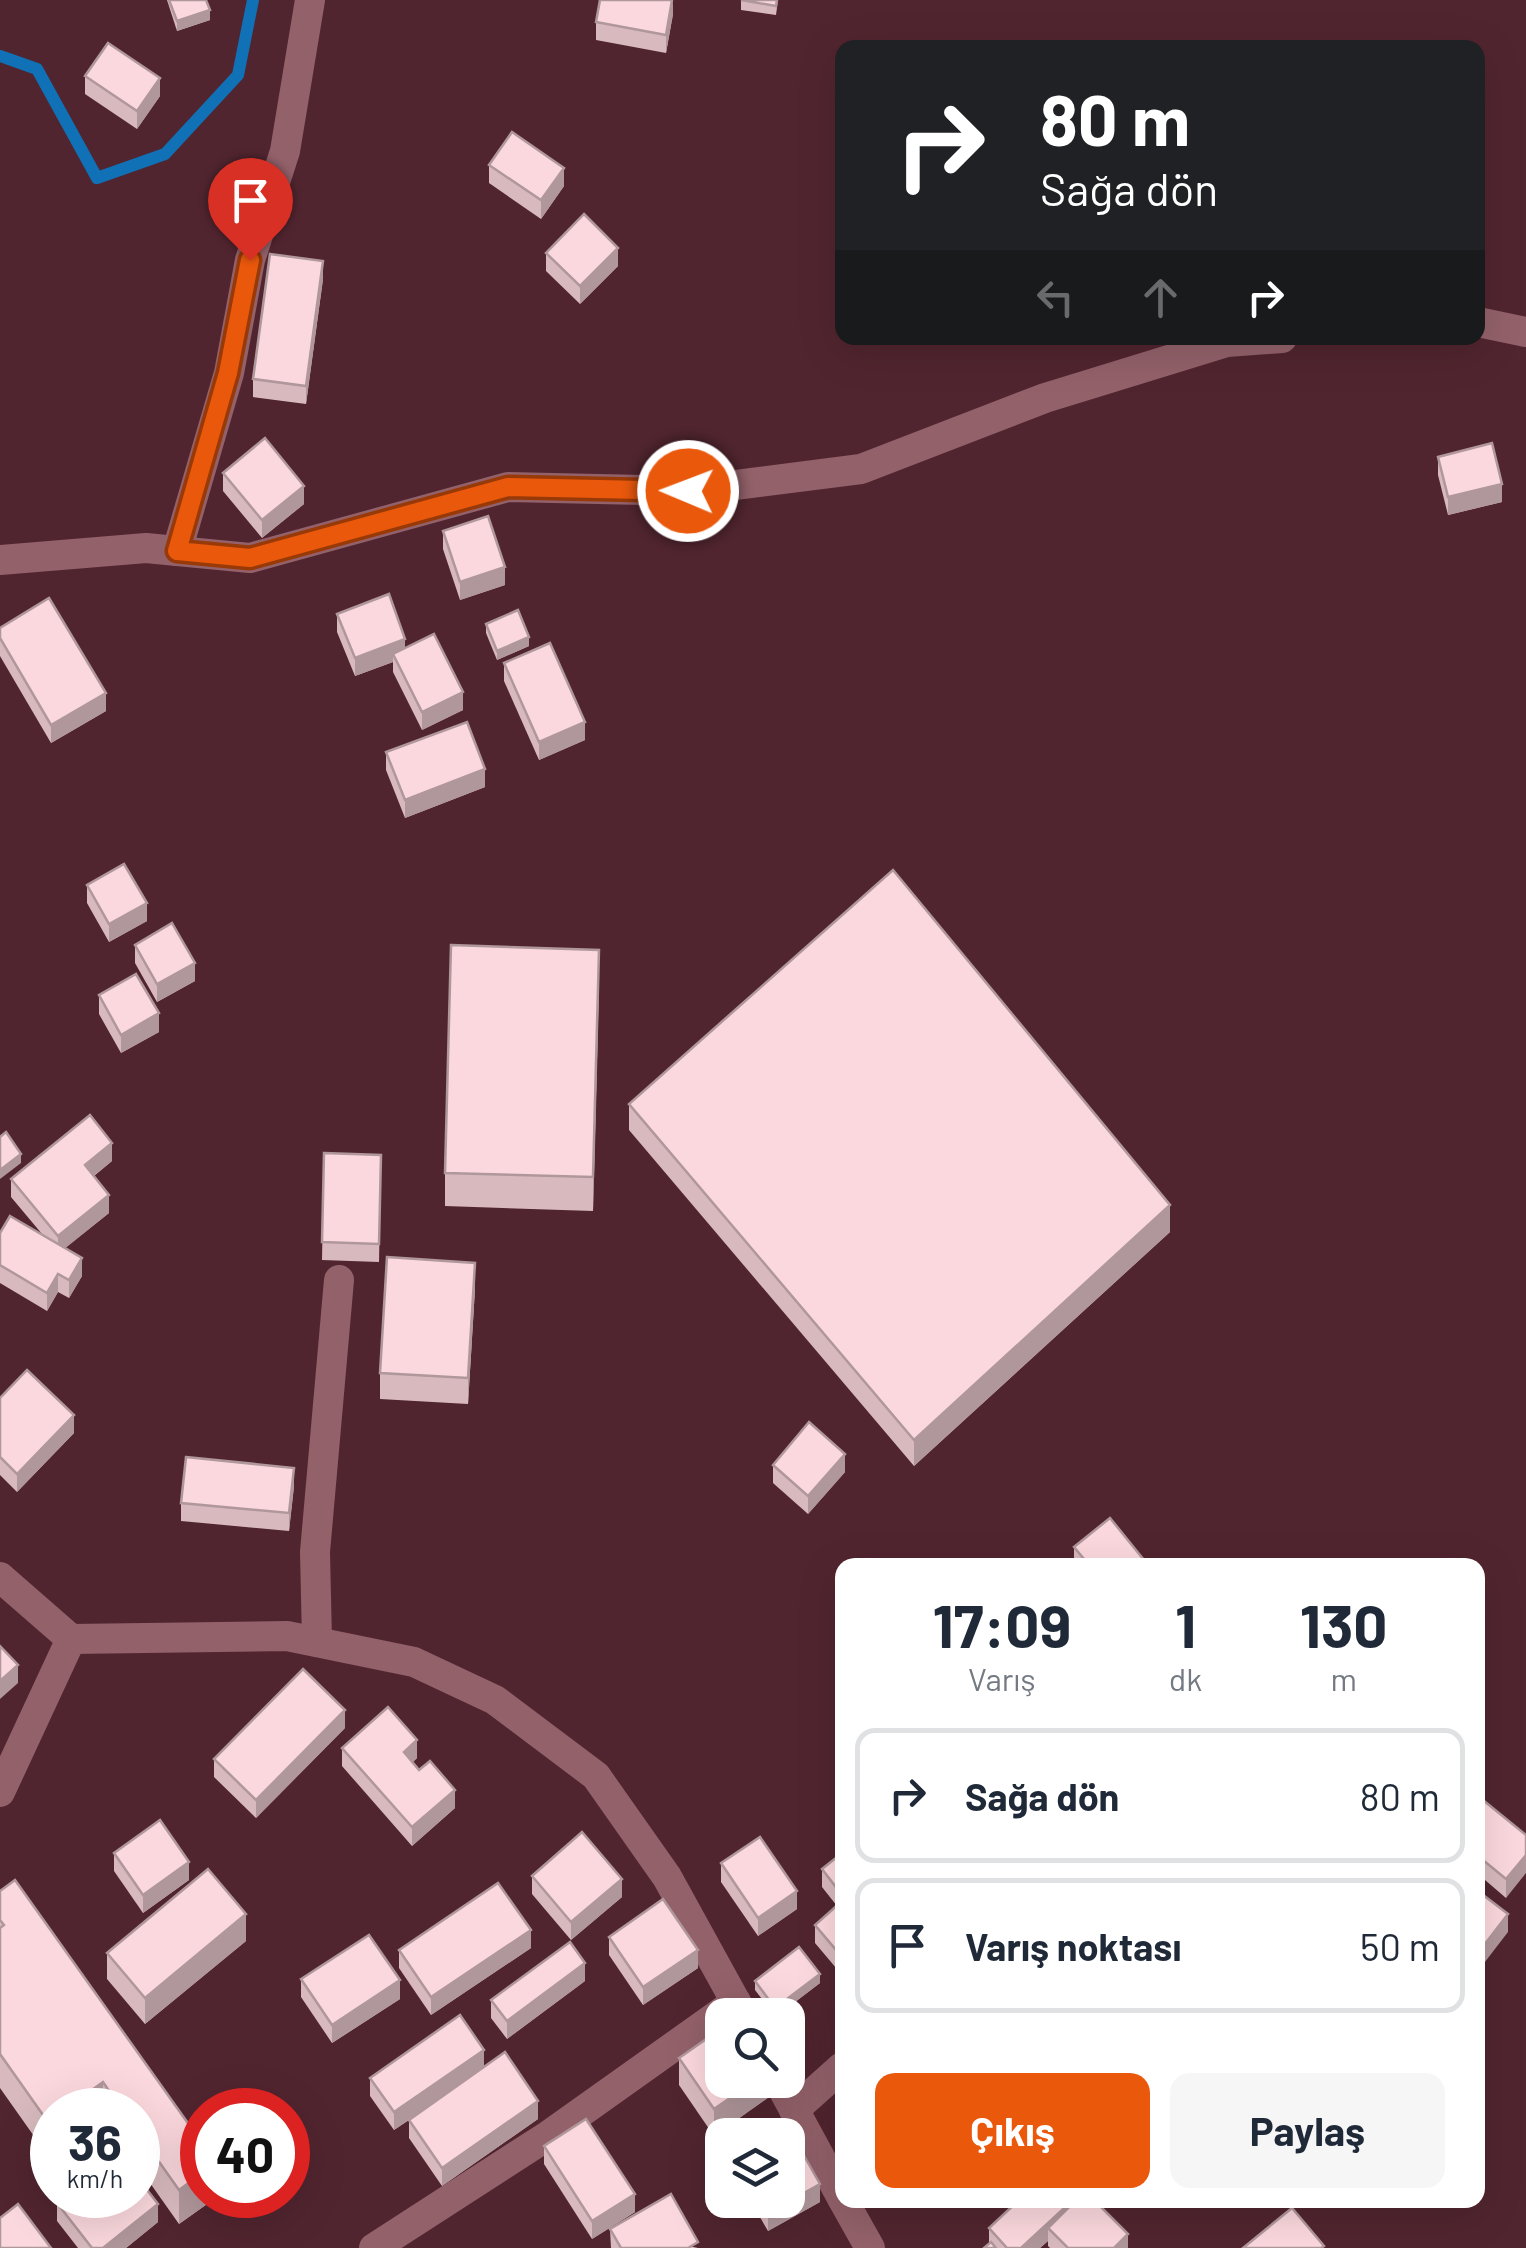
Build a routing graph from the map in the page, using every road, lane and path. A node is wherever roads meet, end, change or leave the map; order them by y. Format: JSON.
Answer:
{"nodes":[{"id":1,"x":310,"y":0,"type":"edge"},
{"id":2,"x":1485,"y":323,"type":"edge"},
{"id":3,"x":1526,"y":332,"type":"edge"},
{"id":4,"x":1217,"y":345,"type":"edge"},
{"id":5,"x":177,"y":551,"type":"junction"},
{"id":6,"x":0,"y":560,"type":"edge"},
{"id":7,"x":338,"y":1280,"type":"dead end"},
{"id":8,"x":0,"y":1577,"type":"edge"},
{"id":9,"x":71,"y":1640,"type":"junction"},
{"id":10,"x":317,"y":1642,"type":"junction"},
{"id":11,"x":0,"y":1792,"type":"edge"},
{"id":12,"x":734,"y":1998,"type":"edge"},
{"id":13,"x":705,"y":2031,"type":"edge"},
{"id":14,"x":835,"y":2073,"type":"edge"},
{"id":15,"x":788,"y":2098,"type":"edge"},
{"id":16,"x":794,"y":2110,"type":"junction"},
{"id":17,"x":835,"y":2184,"type":"edge"},
{"id":18,"x":848,"y":2208,"type":"edge"},
{"id":19,"x":374,"y":2248,"type":"edge"},
{"id":20,"x":870,"y":2248,"type":"edge"}],
"edges":[{"from":1,"to":5,"type":"street"},
{"from":2,"to":3,"type":"street"},
{"from":4,"to":5,"type":"street"},
{"from":5,"to":6,"type":"street"},
{"from":7,"to":10,"type":"street"},
{"from":8,"to":9,"type":"street"},
{"from":9,"to":10,"type":"street"},
{"from":9,"to":11,"type":"street"},
{"from":10,"to":12,"type":"street"},
{"from":13,"to":19,"type":"street"},
{"from":14,"to":16,"type":"street"},
{"from":15,"to":16,"type":"street"},
{"from":16,"to":17,"type":"street"},
{"from":18,"to":20,"type":"street"}]}
